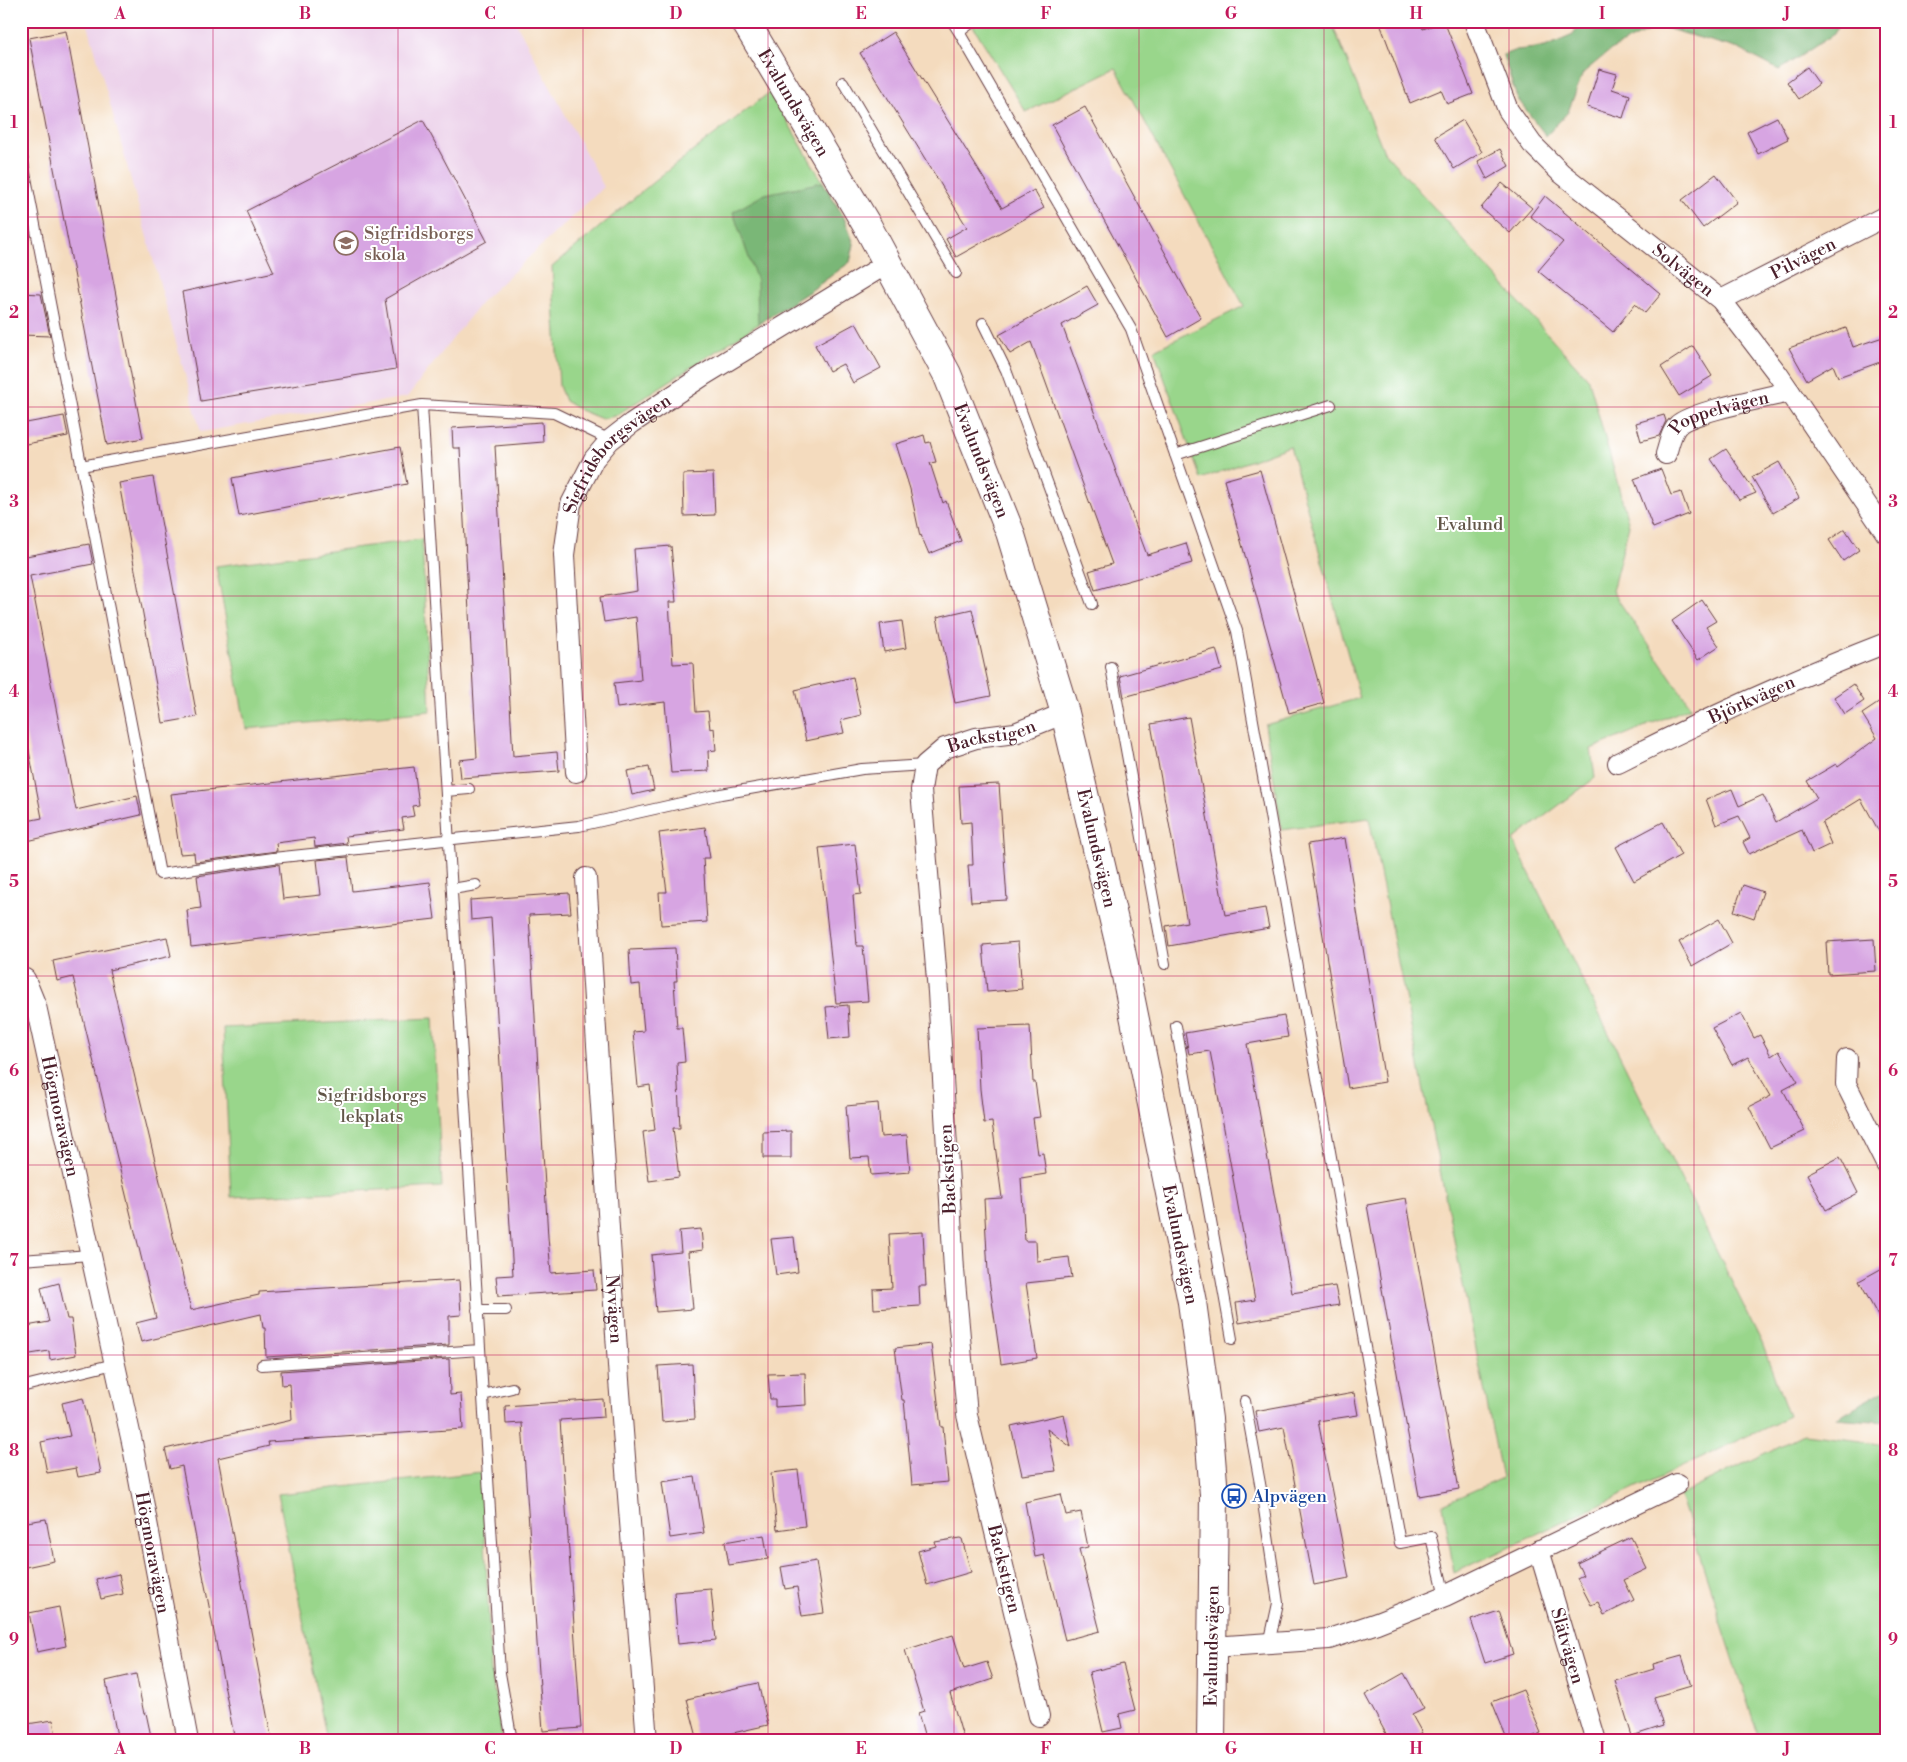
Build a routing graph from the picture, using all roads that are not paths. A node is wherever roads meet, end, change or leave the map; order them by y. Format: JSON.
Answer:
{"nodes":[{"id":1,"x":744,"y":21,"type":"edge"},
{"id":2,"x":952,"y":21,"type":"edge"},
{"id":3,"x":974,"y":21,"type":"edge"},
{"id":4,"x":1474,"y":21,"type":"edge"},
{"id":5,"x":959,"y":32,"type":"junction"},
{"id":6,"x":843,"y":82,"type":"dead end"},
{"id":7,"x":21,"y":152,"type":"edge"},
{"id":8,"x":1886,"y":216,"type":"edge"},
{"id":9,"x":888,"y":264,"type":"junction"},
{"id":10,"x":956,"y":273,"type":"dead end"},
{"id":11,"x":1721,"y":300,"type":"junction"},
{"id":12,"x":984,"y":323,"type":"dead end"},
{"id":13,"x":1790,"y":392,"type":"junction"},
{"id":14,"x":422,"y":405,"type":"junction"},
{"id":15,"x":1331,"y":405,"type":"dead end"},
{"id":16,"x":610,"y":440,"type":"junction"},
{"id":17,"x":1666,"y":454,"type":"dead end"},
{"id":18,"x":1175,"y":455,"type":"junction"},
{"id":19,"x":81,"y":466,"type":"junction"},
{"id":20,"x":1886,"y":533,"type":"edge"},
{"id":21,"x":1092,"y":604,"type":"dead end"},
{"id":22,"x":1886,"y":643,"type":"edge"},
{"id":23,"x":1111,"y":667,"type":"dead end"},
{"id":24,"x":1065,"y":713,"type":"junction"},
{"id":25,"x":1618,"y":763,"type":"dead end"},
{"id":26,"x":925,"y":765,"type":"junction"},
{"id":27,"x":576,"y":772,"type":"dead end"},
{"id":28,"x":468,"y":789,"type":"dead end"},
{"id":29,"x":446,"y":791,"type":"junction"},
{"id":30,"x":449,"y":839,"type":"junction"},
{"id":31,"x":586,"y":878,"type":"dead end"},
{"id":32,"x":476,"y":885,"type":"dead end"},
{"id":33,"x":452,"y":889,"type":"junction"},
{"id":34,"x":1165,"y":964,"type":"dead end"},
{"id":35,"x":25,"y":978,"type":"dead end"},
{"id":36,"x":1176,"y":1026,"type":"dead end"},
{"id":37,"x":1847,"y":1060,"type":"dead end"},
{"id":38,"x":1886,"y":1164,"type":"edge"},
{"id":39,"x":90,"y":1255,"type":"junction"},
{"id":40,"x":21,"y":1260,"type":"edge"},
{"id":41,"x":478,"y":1310,"type":"junction"},
{"id":42,"x":506,"y":1310,"type":"dead end"},
{"id":43,"x":1232,"y":1340,"type":"dead end"},
{"id":44,"x":480,"y":1350,"type":"junction"},
{"id":45,"x":114,"y":1364,"type":"junction"},
{"id":46,"x":262,"y":1365,"type":"dead end"},
{"id":47,"x":21,"y":1387,"type":"edge"},
{"id":48,"x":512,"y":1388,"type":"dead end"},
{"id":49,"x":482,"y":1395,"type":"junction"},
{"id":50,"x":1244,"y":1402,"type":"dead end"},
{"id":51,"x":1676,"y":1484,"type":"dead end"},
{"id":52,"x":1538,"y":1550,"type":"junction"},
{"id":53,"x":1445,"y":1596,"type":"junction"},
{"id":54,"x":1269,"y":1644,"type":"junction"},
{"id":55,"x":1212,"y":1647,"type":"junction"},
{"id":56,"x":1039,"y":1716,"type":"dead end"},
{"id":57,"x":188,"y":1741,"type":"edge"},
{"id":58,"x":512,"y":1741,"type":"edge"},
{"id":59,"x":646,"y":1741,"type":"edge"},
{"id":60,"x":1212,"y":1741,"type":"edge"},
{"id":61,"x":1596,"y":1741,"type":"edge"}],
"edges":[{"from":1,"to":9,"type":"street","name":"Evalundsvägen"},
{"from":2,"to":5,"type":"lane"},
{"from":3,"to":5,"type":"lane"},
{"from":4,"to":11,"type":"street","name":"Solvägen"},
{"from":5,"to":18,"type":"lane"},
{"from":6,"to":10,"type":"lane"},
{"from":7,"to":19,"type":"lane"},
{"from":8,"to":11,"type":"street","name":"Pilvägen"},
{"from":9,"to":16,"type":"street","name":"Sigfridsborgsvägen"},
{"from":9,"to":24,"type":"street","name":"Evalundsvägen"},
{"from":11,"to":13,"type":"street","name":"Solvägen"},
{"from":12,"to":21,"type":"lane"},
{"from":13,"to":17,"type":"street","name":"Poppelvägen"},
{"from":13,"to":20,"type":"street","name":"Solvägen"},
{"from":14,"to":16,"type":"lane"},
{"from":14,"to":19,"type":"lane"},
{"from":14,"to":29,"type":"lane"},
{"from":15,"to":18,"type":"lane"},
{"from":16,"to":27,"type":"street","name":"Sigfridsborgsvägen"},
{"from":18,"to":53,"type":"lane"},
{"from":19,"to":30,"type":"lane"},
{"from":22,"to":25,"type":"street","name":"Björkvägen"},
{"from":23,"to":34,"type":"lane"},
{"from":24,"to":26,"type":"street","name":"Backstigen"},
{"from":24,"to":55,"type":"street","name":"Evalundsvägen"},
{"from":26,"to":30,"type":"lane"},
{"from":26,"to":56,"type":"street","name":"Backstigen"},
{"from":28,"to":29,"type":"lane"},
{"from":29,"to":30,"type":"lane"},
{"from":30,"to":33,"type":"lane"},
{"from":31,"to":59,"type":"street","name":"Nyvägen"},
{"from":32,"to":33,"type":"lane"},
{"from":33,"to":41,"type":"lane"},
{"from":35,"to":39,"type":"street","name":"Högmoravägen"},
{"from":36,"to":43,"type":"lane"},
{"from":37,"to":38,"type":"street"},
{"from":39,"to":40,"type":"lane"},
{"from":39,"to":45,"type":"street","name":"Högmoravägen"},
{"from":41,"to":42,"type":"lane"},
{"from":41,"to":44,"type":"lane"},
{"from":44,"to":46,"type":"lane"},
{"from":44,"to":49,"type":"lane"},
{"from":45,"to":47,"type":"lane"},
{"from":45,"to":57,"type":"street","name":"Högmoravägen"},
{"from":48,"to":49,"type":"lane"},
{"from":49,"to":58,"type":"lane"},
{"from":50,"to":54,"type":"lane"},
{"from":51,"to":52,"type":"street"},
{"from":52,"to":53,"type":"street"},
{"from":52,"to":61,"type":"street","name":"Slätvägen"},
{"from":53,"to":54,"type":"street"},
{"from":54,"to":55,"type":"street"},
{"from":55,"to":60,"type":"street","name":"Evalundsvägen"}]}
